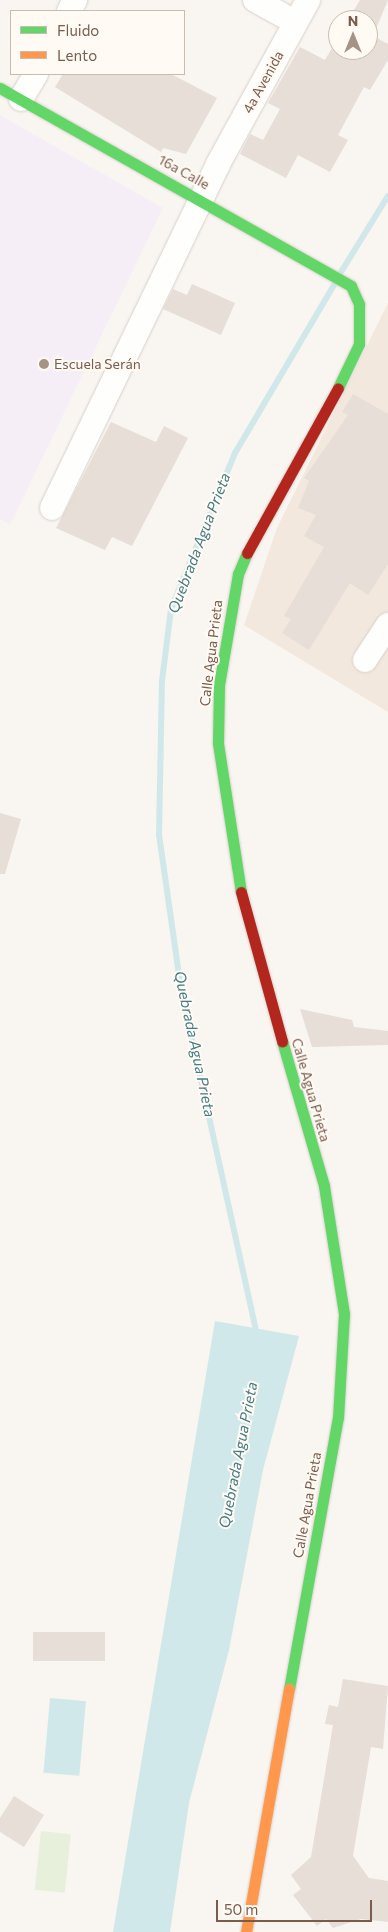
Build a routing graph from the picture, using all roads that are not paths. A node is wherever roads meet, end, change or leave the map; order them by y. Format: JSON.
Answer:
{"nodes":[{"id":1,"x":255,"y":0,"type":"edge"},
{"id":2,"x":308,"y":0,"type":"edge"},
{"id":3,"x":296,"y":22,"type":"junction"},
{"id":4,"x":35,"y":75,"type":"edge"},
{"id":5,"x":0,"y":88,"type":"edge"},
{"id":6,"x":21,"y":99,"type":"junction"},
{"id":7,"x":201,"y":198,"type":"junction"},
{"id":8,"x":351,"y":286,"type":"joint"},
{"id":9,"x":52,"y":508,"type":"dead end"},
{"id":10,"x":388,"y":625,"type":"edge"},
{"id":11,"x":365,"y":660,"type":"dead end"},
{"id":12,"x":246,"y":1932,"type":"edge"}],
"edges":[{"from":1,"to":3,"type":"street"},
{"from":2,"to":3,"type":"street","name":"4a Avenida"},
{"from":3,"to":7,"type":"street","name":"4a Avenida"},
{"from":4,"to":6,"type":"street"},
{"from":5,"to":6,"type":"street","name":"16a Calle"},
{"from":6,"to":7,"type":"street","name":"16a Calle"},
{"from":7,"to":8,"type":"street","name":"16a Calle"},
{"from":7,"to":9,"type":"street","name":"4a Avenida"},
{"from":8,"to":12,"type":"street","name":"Calle Agua Prieta"},
{"from":10,"to":11,"type":"street"}]}
